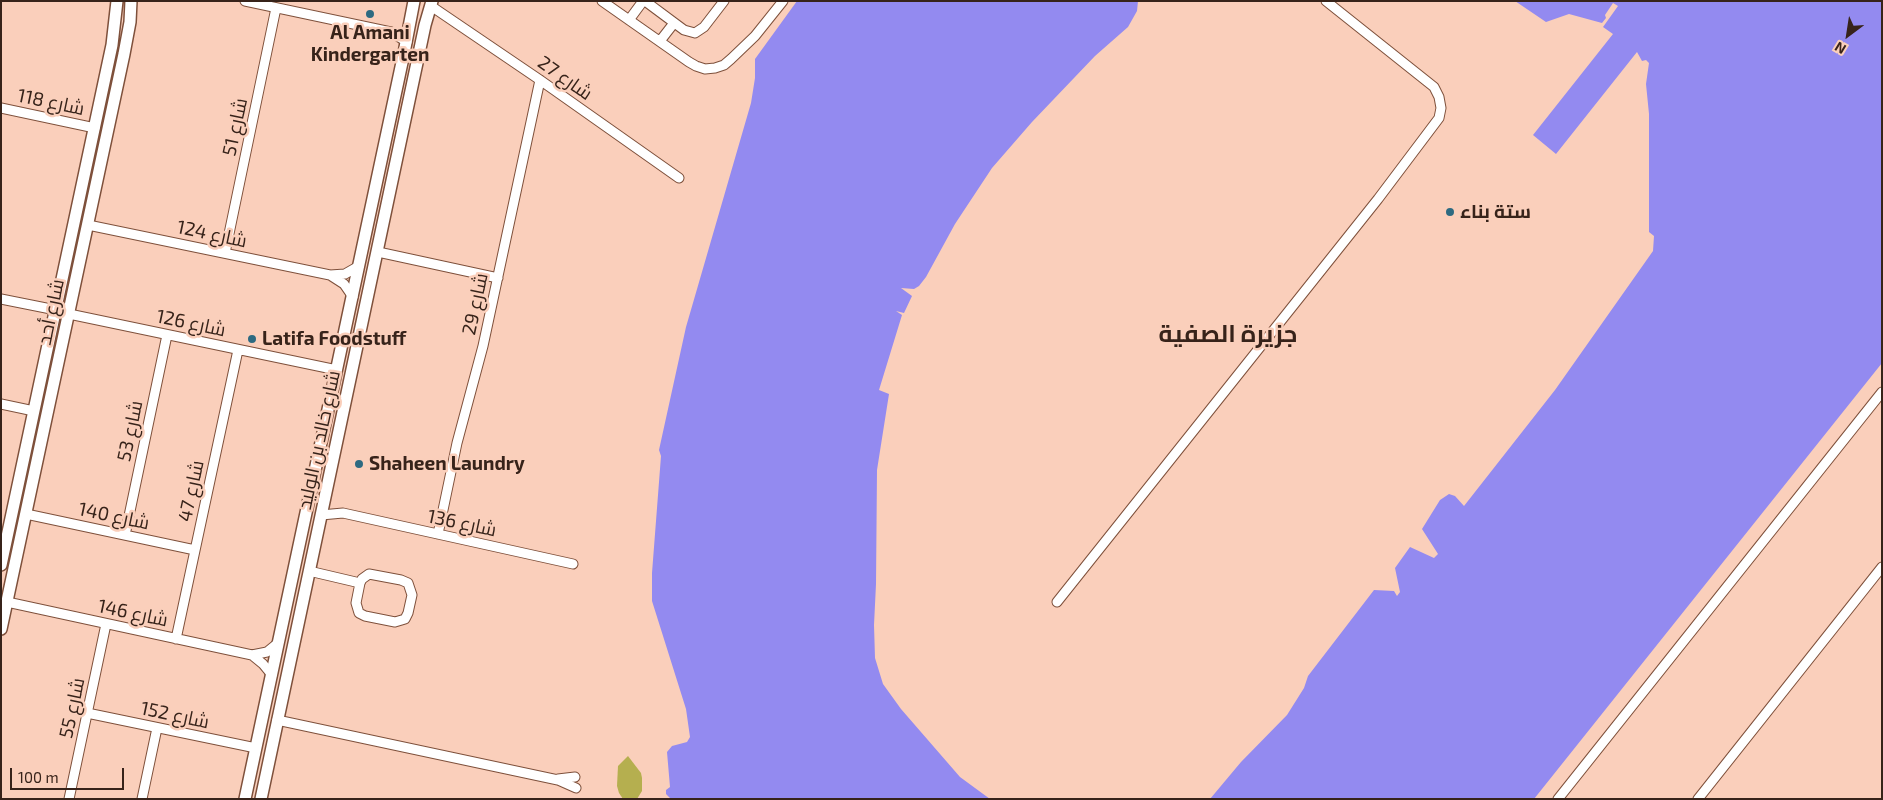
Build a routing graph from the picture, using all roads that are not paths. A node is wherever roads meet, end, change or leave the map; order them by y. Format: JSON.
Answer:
{"nodes":[{"id":1,"x":117,"y":1,"type":"edge"},
{"id":2,"x":131,"y":1,"type":"edge"},
{"id":3,"x":245,"y":1,"type":"edge"},
{"id":4,"x":414,"y":1,"type":"edge"},
{"id":5,"x":602,"y":1,"type":"edge"},
{"id":6,"x":644,"y":1,"type":"edge"},
{"id":7,"x":724,"y":1,"type":"edge"},
{"id":8,"x":783,"y":1,"type":"edge"},
{"id":9,"x":1326,"y":1,"type":"edge"},
{"id":10,"x":432,"y":4,"type":"edge"},
{"id":11,"x":276,"y":8,"type":"junction"},
{"id":12,"x":629,"y":20,"type":"junction"},
{"id":13,"x":674,"y":23,"type":"junction"},
{"id":14,"x":410,"y":26,"type":"junction"},
{"id":15,"x":391,"y":32,"type":"junction"},
{"id":16,"x":660,"y":41,"type":"junction"},
{"id":17,"x":407,"y":42,"type":"junction"},
{"id":18,"x":540,"y":80,"type":"junction"},
{"id":19,"x":100,"y":102,"type":"junction"},
{"id":20,"x":113,"y":106,"type":"junction"},
{"id":21,"x":1,"y":108,"type":"edge"},
{"id":22,"x":94,"y":128,"type":"junction"},
{"id":23,"x":679,"y":178,"type":"dead end"},
{"id":24,"x":88,"y":225,"type":"junction"},
{"id":25,"x":378,"y":252,"type":"junction"},
{"id":26,"x":225,"y":253,"type":"junction"},
{"id":27,"x":359,"y":266,"type":"junction"},
{"id":28,"x":330,"y":275,"type":"junction"},
{"id":29,"x":498,"y":278,"type":"junction"},
{"id":30,"x":353,"y":297,"type":"junction"},
{"id":31,"x":1,"y":299,"type":"edge"},
{"id":32,"x":56,"y":310,"type":"junction"},
{"id":33,"x":68,"y":314,"type":"junction"},
{"id":34,"x":53,"y":323,"type":"junction"},
{"id":35,"x":66,"y":326,"type":"junction"},
{"id":36,"x":167,"y":335,"type":"junction"},
{"id":37,"x":238,"y":350,"type":"junction"},
{"id":38,"x":337,"y":370,"type":"junction"},
{"id":39,"x":1882,"y":392,"type":"edge"},
{"id":40,"x":1,"y":404,"type":"edge"},
{"id":41,"x":34,"y":411,"type":"junction"},
{"id":42,"x":318,"y":456,"type":"junction"},
{"id":43,"x":333,"y":459,"type":"junction"},
{"id":44,"x":314,"y":476,"type":"junction"},
{"id":45,"x":328,"y":480,"type":"junction"},
{"id":46,"x":324,"y":502,"type":"junction"},
{"id":47,"x":342,"y":513,"type":"junction"},
{"id":48,"x":26,"y":514,"type":"junction"},
{"id":49,"x":321,"y":515,"type":"junction"},
{"id":50,"x":438,"y":534,"type":"junction"},
{"id":51,"x":125,"y":535,"type":"junction"},
{"id":52,"x":4,"y":550,"type":"junction"},
{"id":53,"x":195,"y":550,"type":"junction"},
{"id":54,"x":18,"y":551,"type":"junction"},
{"id":55,"x":1,"y":564,"type":"edge"},
{"id":56,"x":574,"y":564,"type":"dead end"},
{"id":57,"x":1882,"y":567,"type":"edge"},
{"id":58,"x":308,"y":572,"type":"junction"},
{"id":59,"x":360,"y":583,"type":"junction"},
{"id":60,"x":7,"y":602,"type":"junction"},
{"id":61,"x":1057,"y":602,"type":"dead end"},
{"id":62,"x":106,"y":624,"type":"junction"},
{"id":63,"x":1,"y":629,"type":"edge"},
{"id":64,"x":176,"y":639,"type":"junction"},
{"id":65,"x":278,"y":643,"type":"junction"},
{"id":66,"x":252,"y":655,"type":"junction"},
{"id":67,"x":272,"y":675,"type":"junction"},
{"id":68,"x":87,"y":713,"type":"junction"},
{"id":69,"x":277,"y":720,"type":"junction"},
{"id":70,"x":157,"y":728,"type":"junction"},
{"id":71,"x":256,"y":748,"type":"junction"},
{"id":72,"x":574,"y":777,"type":"dead end"},
{"id":73,"x":558,"y":780,"type":"junction"},
{"id":74,"x":576,"y":788,"type":"dead end"},
{"id":75,"x":69,"y":799,"type":"edge"},
{"id":76,"x":142,"y":799,"type":"edge"},
{"id":77,"x":246,"y":799,"type":"edge"},
{"id":78,"x":261,"y":799,"type":"edge"},
{"id":79,"x":1558,"y":799,"type":"edge"},
{"id":80,"x":1698,"y":799,"type":"edge"}],
"edges":[{"from":1,"to":19,"type":"main road","name":"شارع أحد"},
{"from":2,"to":20,"type":"main road","name":"شارع أحد"},
{"from":3,"to":11,"type":"street"},
{"from":4,"to":14,"type":"main road","name":"شارع خالد بن الوليد"},
{"from":5,"to":12,"type":"street"},
{"from":6,"to":12,"type":"street"},
{"from":6,"to":13,"type":"street"},
{"from":7,"to":13,"type":"street"},
{"from":8,"to":16,"type":"street"},
{"from":9,"to":61,"type":"street"},
{"from":10,"to":18,"type":"street","name":"شارع 27"},
{"from":10,"to":25,"type":"main road","name":"شارع خالد بن الوليد"},
{"from":11,"to":15,"type":"street"},
{"from":11,"to":26,"type":"street","name":"شارع 51"},
{"from":12,"to":16,"type":"street"},
{"from":13,"to":16,"type":"street"},
{"from":14,"to":15,"type":"street"},
{"from":14,"to":17,"type":"main road","name":"شارع خالد بن الوليد"},
{"from":15,"to":17,"type":"street"},
{"from":17,"to":27,"type":"main road","name":"شارع خالد بن الوليد"},
{"from":18,"to":23,"type":"street","name":"شارع 27"},
{"from":18,"to":29,"type":"street","name":"شارع 29"},
{"from":19,"to":20,"type":"main road"},
{"from":19,"to":22,"type":"main road","name":"شارع أحد"},
{"from":20,"to":24,"type":"main road","name":"شارع أحد"},
{"from":21,"to":22,"type":"street","name":"شارع 118"},
{"from":22,"to":32,"type":"main road","name":"شارع أحد"},
{"from":24,"to":26,"type":"street","name":"شارع 124"},
{"from":24,"to":33,"type":"main road","name":"شارع أحد"},
{"from":25,"to":29,"type":"street"},
{"from":25,"to":43,"type":"main road","name":"شارع خالد بن الوليد"},
{"from":26,"to":28,"type":"street","name":"شارع 124"},
{"from":27,"to":28,"type":"street","name":"شارع 124"},
{"from":27,"to":30,"type":"main road","name":"شارع خالد بن الوليد"},
{"from":28,"to":30,"type":"street","name":"شارع 124"},
{"from":29,"to":50,"type":"street","name":"شارع 29"},
{"from":30,"to":38,"type":"main road","name":"شارع خالد بن الوليد"},
{"from":31,"to":32,"type":"street"},
{"from":32,"to":34,"type":"main road","name":"شارع أحد"},
{"from":33,"to":35,"type":"main road","name":"شارع أحد"},
{"from":33,"to":36,"type":"street","name":"شارع 126"},
{"from":34,"to":35,"type":"main road"},
{"from":34,"to":41,"type":"main road","name":"شارع أحد"},
{"from":35,"to":48,"type":"main road","name":"شارع أحد"},
{"from":36,"to":37,"type":"street","name":"شارع 126"},
{"from":36,"to":51,"type":"street","name":"شارع 53"},
{"from":37,"to":38,"type":"street","name":"شارع 126"},
{"from":37,"to":53,"type":"street","name":"شارع 47"},
{"from":38,"to":42,"type":"main road","name":"شارع خالد بن الوليد"},
{"from":39,"to":79,"type":"street"},
{"from":40,"to":41,"type":"street"},
{"from":41,"to":52,"type":"main road","name":"شارع أحد"},
{"from":42,"to":43,"type":"main road"},
{"from":42,"to":44,"type":"main road","name":"شارع خالد بن الوليد"},
{"from":43,"to":45,"type":"main road","name":"شارع خالد بن الوليد"},
{"from":44,"to":45,"type":"main road"},
{"from":44,"to":65,"type":"main road","name":"شارع خالد بن الوليد"},
{"from":45,"to":46,"type":"main road","name":"شارع خالد بن الوليد"},
{"from":46,"to":47,"type":"street","name":"شارع 136"},
{"from":46,"to":49,"type":"main road","name":"شارع خالد بن الوليد"},
{"from":47,"to":49,"type":"street","name":"شارع 136"},
{"from":47,"to":50,"type":"street","name":"شارع 136"},
{"from":48,"to":51,"type":"street","name":"شارع 140"},
{"from":48,"to":54,"type":"main road","name":"شارع أحد"},
{"from":49,"to":58,"type":"main road","name":"شارع خالد بن الوليد"},
{"from":50,"to":56,"type":"street","name":"شارع 136"},
{"from":51,"to":53,"type":"street","name":"شارع 140"},
{"from":52,"to":54,"type":"main road"},
{"from":52,"to":55,"type":"main road","name":"شارع أحد"},
{"from":53,"to":64,"type":"street","name":"شارع 47"},
{"from":54,"to":60,"type":"main road","name":"شارع أحد"},
{"from":57,"to":80,"type":"street"},
{"from":58,"to":59,"type":"street"},
{"from":58,"to":69,"type":"main road","name":"شارع خالد بن الوليد"},
{"from":59,"to":59,"type":"street"},
{"from":60,"to":62,"type":"street","name":"شارع 146"},
{"from":60,"to":63,"type":"main road","name":"شارع أحد"},
{"from":62,"to":64,"type":"street","name":"شارع 146"},
{"from":62,"to":68,"type":"street","name":"شارع 55"},
{"from":64,"to":66,"type":"street","name":"شارع 146"},
{"from":65,"to":66,"type":"street"},
{"from":65,"to":67,"type":"main road","name":"شارع خالد بن الوليد"},
{"from":66,"to":67,"type":"street"},
{"from":67,"to":71,"type":"main road","name":"شارع خالد بن الوليد"},
{"from":68,"to":70,"type":"street","name":"شارع 152"},
{"from":68,"to":75,"type":"street","name":"شارع 55"},
{"from":69,"to":73,"type":"street"},
{"from":69,"to":78,"type":"main road","name":"شارع خالد بن الوليد"},
{"from":70,"to":71,"type":"street","name":"شارع 152"},
{"from":70,"to":76,"type":"street"},
{"from":71,"to":77,"type":"main road","name":"شارع خالد بن الوليد"},
{"from":72,"to":73,"type":"street"},
{"from":73,"to":74,"type":"street"}]}
